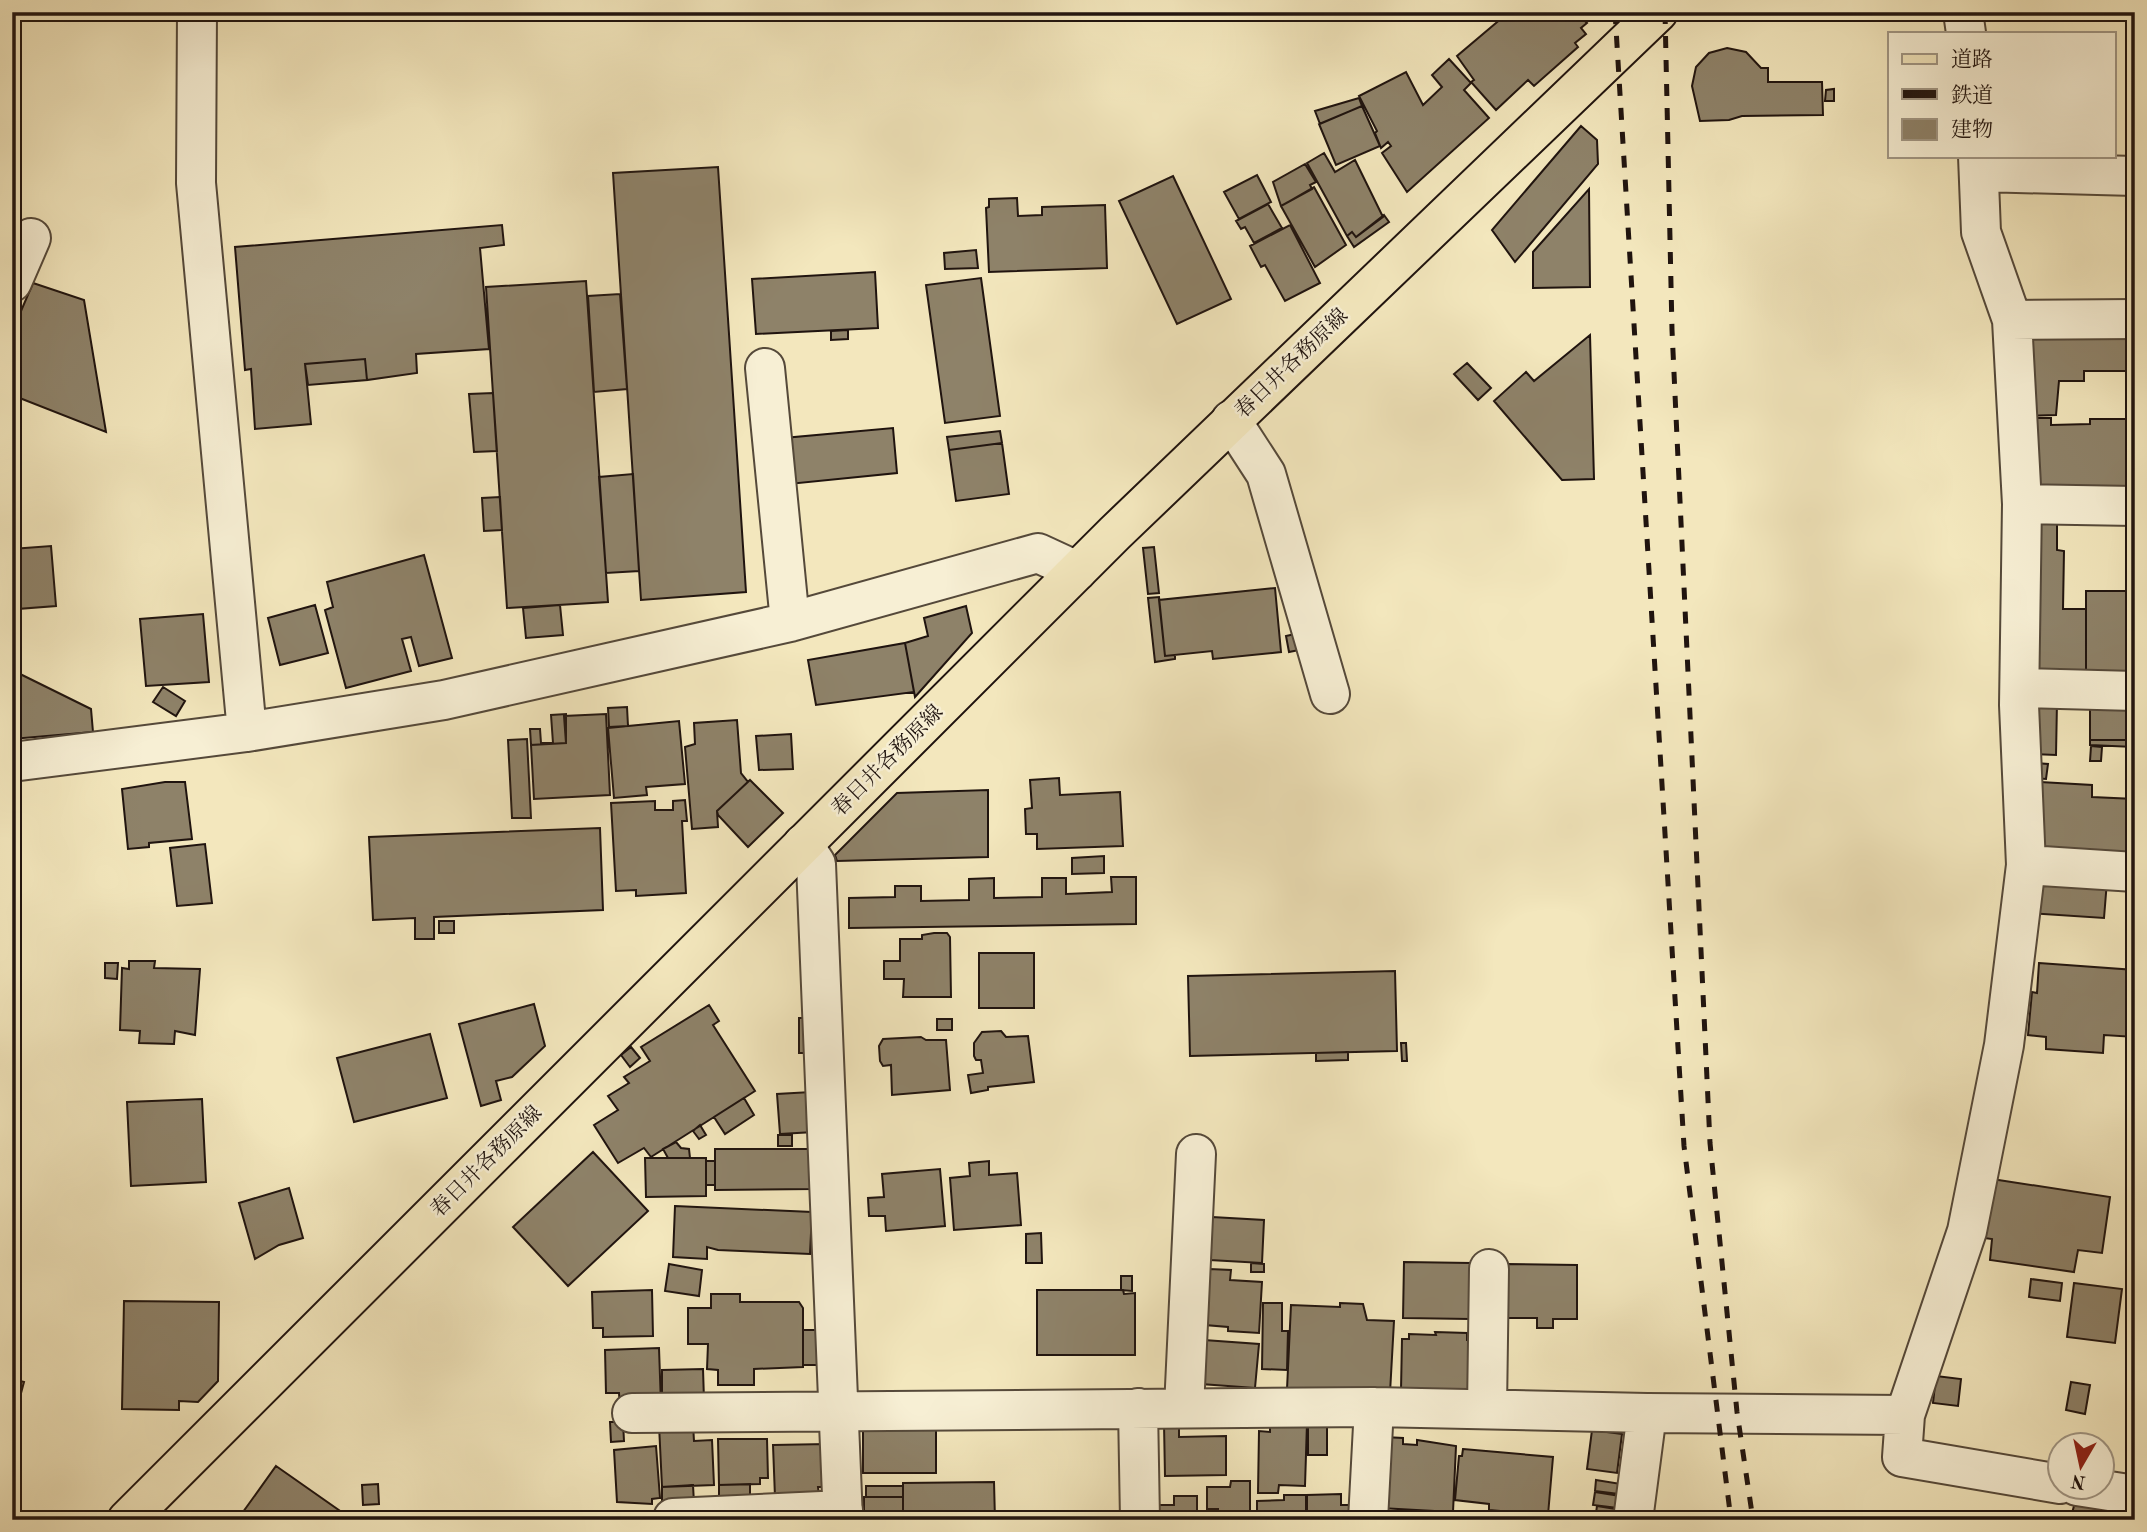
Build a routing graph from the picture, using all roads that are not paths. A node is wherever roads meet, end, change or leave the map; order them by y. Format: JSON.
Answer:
{"nodes":[{"id":1,"x":197,"y":12,"type":"edge"},
{"id":2,"x":1658,"y":12,"type":"edge"},
{"id":3,"x":1963,"y":12,"type":"edge"},
{"id":4,"x":1966,"y":32,"type":"edge"},
{"id":5,"x":1979,"y":164,"type":"edge"},
{"id":6,"x":2135,"y":176,"type":"edge"},
{"id":7,"x":31,"y":238,"type":"dead end"},
{"id":8,"x":12,"y":282,"type":"edge"},
{"id":9,"x":2135,"y":319,"type":"edge"},
{"id":10,"x":2012,"y":320,"type":"junction"},
{"id":11,"x":765,"y":368,"type":"dead end"},
{"id":12,"x":1231,"y":420,"type":"junction"},
{"id":13,"x":2022,"y":505,"type":"junction"},
{"id":14,"x":2135,"y":506,"type":"edge"},
{"id":15,"x":1077,"y":571,"type":"junction"},
{"id":16,"x":790,"y":622,"type":"junction"},
{"id":17,"x":2021,"y":688,"type":"junction"},
{"id":18,"x":2135,"y":691,"type":"edge"},
{"id":19,"x":1330,"y":694,"type":"dead end"},
{"id":20,"x":247,"y":732,"type":"junction"},
{"id":21,"x":12,"y":762,"type":"edge"},
{"id":22,"x":803,"y":844,"type":"junction"},
{"id":23,"x":2026,"y":865,"type":"junction"},
{"id":24,"x":2135,"y":872,"type":"edge"},
{"id":25,"x":1196,"y":1154,"type":"dead end"},
{"id":26,"x":1489,"y":1269,"type":"dead end"},
{"id":27,"x":1374,"y":1406,"type":"junction"},
{"id":28,"x":1138,"y":1408,"type":"junction"},
{"id":29,"x":1184,"y":1408,"type":"junction"},
{"id":30,"x":1487,"y":1409,"type":"junction"},
{"id":31,"x":839,"y":1411,"type":"junction"},
{"id":32,"x":632,"y":1413,"type":"dead end"},
{"id":33,"x":1647,"y":1413,"type":"junction"},
{"id":34,"x":1905,"y":1415,"type":"junction"},
{"id":35,"x":2046,"y":1482,"type":"edge"},
{"id":36,"x":2116,"y":1491,"type":"edge"},
{"id":37,"x":2135,"y":1494,"type":"edge"},
{"id":38,"x":843,"y":1515,"type":"edge"},
{"id":39,"x":673,"y":1518,"type":"dead end"},
{"id":40,"x":127,"y":1520,"type":"edge"},
{"id":41,"x":1140,"y":1520,"type":"edge"},
{"id":42,"x":1368,"y":1520,"type":"edge"},
{"id":43,"x":1633,"y":1520,"type":"edge"}],
"edges":[{"from":1,"to":20,"type":"street"},
{"from":2,"to":12,"type":"main road","name":"春日井各務原線"},
{"from":3,"to":4,"type":"street"},
{"from":5,"to":6,"type":"street"},
{"from":5,"to":10,"type":"street"},
{"from":7,"to":8,"type":"street"},
{"from":9,"to":10,"type":"street"},
{"from":10,"to":13,"type":"street"},
{"from":11,"to":16,"type":"street"},
{"from":12,"to":15,"type":"main road","name":"春日井各務原線"},
{"from":12,"to":19,"type":"street"},
{"from":13,"to":14,"type":"street"},
{"from":13,"to":17,"type":"street"},
{"from":15,"to":16,"type":"street"},
{"from":15,"to":22,"type":"main road","name":"春日井各務原線"},
{"from":16,"to":20,"type":"street"},
{"from":17,"to":18,"type":"street"},
{"from":17,"to":23,"type":"street"},
{"from":20,"to":21,"type":"street"},
{"from":22,"to":31,"type":"street"},
{"from":22,"to":40,"type":"main road","name":"春日井各務原線"},
{"from":23,"to":24,"type":"street"},
{"from":23,"to":34,"type":"street"},
{"from":25,"to":29,"type":"street"},
{"from":26,"to":30,"type":"street"},
{"from":27,"to":29,"type":"street"},
{"from":27,"to":30,"type":"street"},
{"from":27,"to":42,"type":"street"},
{"from":28,"to":29,"type":"street"},
{"from":28,"to":31,"type":"street"},
{"from":28,"to":41,"type":"street"},
{"from":30,"to":33,"type":"street"},
{"from":31,"to":32,"type":"street"},
{"from":31,"to":38,"type":"street"},
{"from":33,"to":34,"type":"street"},
{"from":33,"to":43,"type":"street"},
{"from":34,"to":35,"type":"street"},
{"from":36,"to":37,"type":"street"},
{"from":38,"to":39,"type":"street"}]}
